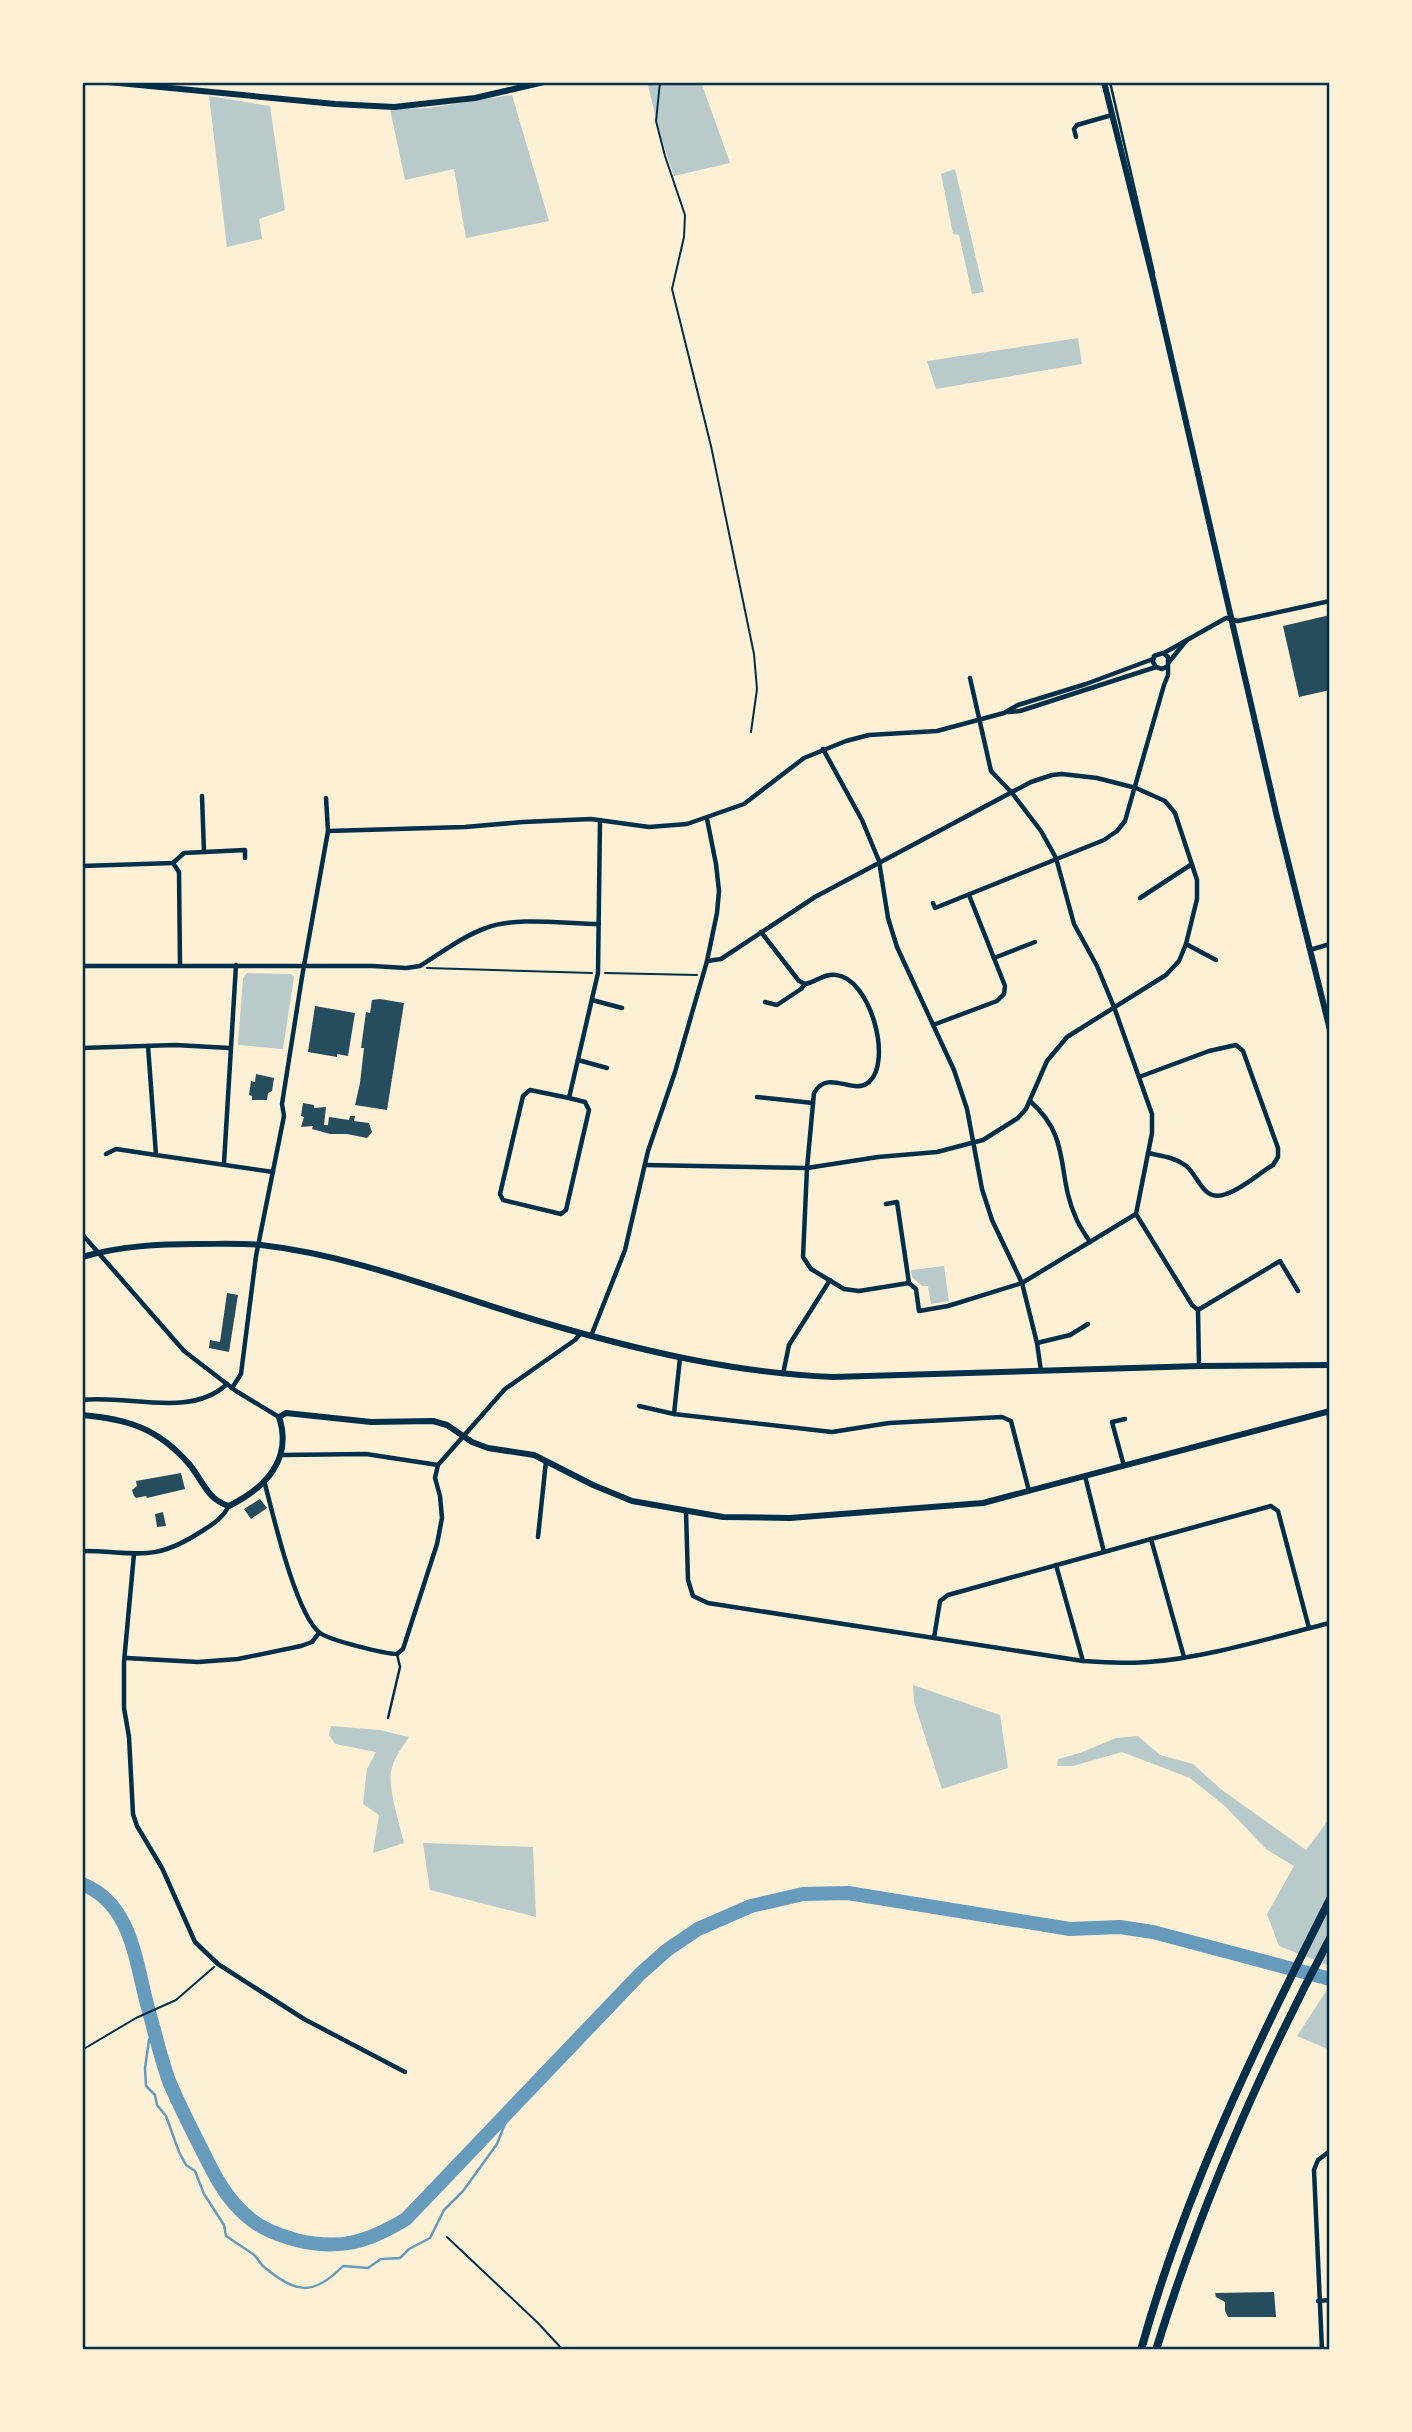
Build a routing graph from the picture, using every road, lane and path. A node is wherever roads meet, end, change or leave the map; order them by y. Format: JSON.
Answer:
{"nodes":[{"id":1,"x":108,"y":82,"type":"edge"},
{"id":2,"x":544,"y":82,"type":"edge"},
{"id":3,"x":660,"y":82,"type":"edge"},
{"id":4,"x":1104,"y":82,"type":"edge"},
{"id":5,"x":1110,"y":82,"type":"edge"},
{"id":6,"x":1112,"y":115,"type":"junction"},
{"id":7,"x":1076,"y":137,"type":"dead end"},
{"id":8,"x":1154,"y":283,"type":"junction"},
{"id":9,"x":1330,"y":601,"type":"edge"},
{"id":10,"x":1232,"y":620,"type":"junction"},
{"id":11,"x":1186,"y":641,"type":"junction"},
{"id":12,"x":1163,"y":653,"type":"junction"},
{"id":13,"x":1153,"y":659,"type":"junction"},
{"id":14,"x":1168,"y":664,"type":"junction"},
{"id":15,"x":1158,"y":668,"type":"junction"},
{"id":16,"x":970,"y":678,"type":"dead end"},
{"id":17,"x":1164,"y":685,"type":"junction"},
{"id":18,"x":1004,"y":713,"type":"junction"},
{"id":19,"x":979,"y":720,"type":"junction"},
{"id":20,"x":751,"y":732,"type":"dead end"},
{"id":21,"x":822,"y":749,"type":"junction"},
{"id":22,"x":1136,"y":788,"type":"junction"},
{"id":23,"x":1012,"y":793,"type":"junction"},
{"id":24,"x":202,"y":796,"type":"dead end"},
{"id":25,"x":326,"y":797,"type":"dead end"},
{"id":26,"x":707,"y":819,"type":"junction"},
{"id":27,"x":600,"y":820,"type":"junction"},
{"id":28,"x":328,"y":831,"type":"junction"},
{"id":29,"x":204,"y":852,"type":"junction"},
{"id":30,"x":245,"y":858,"type":"dead end"},
{"id":31,"x":1056,"y":859,"type":"junction"},
{"id":32,"x":879,"y":862,"type":"junction"},
{"id":33,"x":173,"y":863,"type":"junction"},
{"id":34,"x":1192,"y":864,"type":"junction"},
{"id":35,"x":82,"y":866,"type":"edge"},
{"id":36,"x":970,"y":895,"type":"junction"},
{"id":37,"x":1140,"y":898,"type":"dead end"},
{"id":38,"x":933,"y":903,"type":"dead end"},
{"id":39,"x":598,"y":924,"type":"junction"},
{"id":40,"x":761,"y":932,"type":"junction"},
{"id":41,"x":1035,"y":942,"type":"dead end"},
{"id":42,"x":1186,"y":944,"type":"junction"},
{"id":43,"x":1330,"y":944,"type":"edge"},
{"id":44,"x":1310,"y":950,"type":"junction"},
{"id":45,"x":995,"y":958,"type":"junction"},
{"id":46,"x":1216,"y":960,"type":"dead end"},
{"id":47,"x":707,"y":961,"type":"junction"},
{"id":48,"x":180,"y":965,"type":"junction"},
{"id":49,"x":236,"y":965,"type":"junction"},
{"id":50,"x":305,"y":965,"type":"junction"},
{"id":51,"x":82,"y":966,"type":"edge"},
{"id":52,"x":420,"y":966,"type":"junction"},
{"id":53,"x":598,"y":973,"type":"junction"},
{"id":54,"x":702,"y":975,"type":"junction"},
{"id":55,"x":805,"y":984,"type":"junction"},
{"id":56,"x":592,"y":1000,"type":"junction"},
{"id":57,"x":765,"y":1002,"type":"dead end"},
{"id":58,"x":622,"y":1007,"type":"dead end"},
{"id":59,"x":1114,"y":1007,"type":"junction"},
{"id":60,"x":933,"y":1026,"type":"junction"},
{"id":61,"x":1330,"y":1030,"type":"edge"},
{"id":62,"x":148,"y":1046,"type":"junction"},
{"id":63,"x":82,"y":1048,"type":"edge"},
{"id":64,"x":230,"y":1048,"type":"junction"},
{"id":65,"x":578,"y":1060,"type":"junction"},
{"id":66,"x":607,"y":1068,"type":"dead end"},
{"id":67,"x":1139,"y":1077,"type":"junction"},
{"id":68,"x":757,"y":1097,"type":"dead end"},
{"id":69,"x":569,"y":1098,"type":"junction"},
{"id":70,"x":813,"y":1102,"type":"junction"},
{"id":71,"x":1031,"y":1102,"type":"junction"},
{"id":72,"x":974,"y":1143,"type":"junction"},
{"id":73,"x":1148,"y":1153,"type":"junction"},
{"id":74,"x":106,"y":1154,"type":"dead end"},
{"id":75,"x":156,"y":1155,"type":"junction"},
{"id":76,"x":224,"y":1164,"type":"junction"},
{"id":77,"x":645,"y":1166,"type":"junction"},
{"id":78,"x":807,"y":1168,"type":"junction"},
{"id":79,"x":273,"y":1172,"type":"junction"},
{"id":80,"x":886,"y":1204,"type":"dead end"},
{"id":81,"x":1136,"y":1214,"type":"junction"},
{"id":82,"x":82,"y":1234,"type":"edge"},
{"id":83,"x":1090,"y":1242,"type":"junction"},
{"id":84,"x":259,"y":1245,"type":"junction"},
{"id":85,"x":97,"y":1252,"type":"junction"},
{"id":86,"x":82,"y":1257,"type":"edge"},
{"id":87,"x":830,"y":1280,"type":"junction"},
{"id":88,"x":909,"y":1283,"type":"junction"},
{"id":89,"x":1022,"y":1283,"type":"junction"},
{"id":90,"x":1298,"y":1290,"type":"dead end"},
{"id":91,"x":1198,"y":1310,"type":"junction"},
{"id":92,"x":1088,"y":1324,"type":"dead end"},
{"id":93,"x":581,"y":1333,"type":"junction"},
{"id":94,"x":590,"y":1336,"type":"junction"},
{"id":95,"x":1037,"y":1343,"type":"junction"},
{"id":96,"x":680,"y":1358,"type":"junction"},
{"id":97,"x":1330,"y":1365,"type":"edge"},
{"id":98,"x":1199,"y":1366,"type":"junction"},
{"id":99,"x":1041,"y":1371,"type":"junction"},
{"id":100,"x":783,"y":1374,"type":"junction"},
{"id":101,"x":227,"y":1384,"type":"junction"},
{"id":102,"x":233,"y":1388,"type":"junction"},
{"id":103,"x":82,"y":1400,"type":"edge"},
{"id":104,"x":639,"y":1406,"type":"dead end"},
{"id":105,"x":1329,"y":1412,"type":"edge"},
{"id":106,"x":674,"y":1414,"type":"junction"},
{"id":107,"x":82,"y":1415,"type":"edge"},
{"id":108,"x":279,"y":1417,"type":"junction"},
{"id":109,"x":1125,"y":1419,"type":"dead end"},
{"id":110,"x":1330,"y":1421,"type":"edge"},
{"id":111,"x":463,"y":1437,"type":"junction"},
{"id":112,"x":282,"y":1455,"type":"junction"},
{"id":113,"x":546,"y":1460,"type":"junction"},
{"id":114,"x":438,"y":1465,"type":"junction"},
{"id":115,"x":1124,"y":1466,"type":"junction"},
{"id":116,"x":1085,"y":1476,"type":"junction"},
{"id":117,"x":265,"y":1484,"type":"junction"},
{"id":118,"x":1029,"y":1491,"type":"junction"},
{"id":119,"x":229,"y":1506,"type":"junction"},
{"id":120,"x":686,"y":1512,"type":"junction"},
{"id":121,"x":538,"y":1537,"type":"dead end"},
{"id":122,"x":1151,"y":1539,"type":"junction"},
{"id":123,"x":82,"y":1551,"type":"edge"},
{"id":124,"x":1104,"y":1552,"type":"junction"},
{"id":125,"x":134,"y":1554,"type":"junction"},
{"id":126,"x":1056,"y":1566,"type":"junction"},
{"id":127,"x":1330,"y":1623,"type":"edge"},
{"id":128,"x":1309,"y":1628,"type":"junction"},
{"id":129,"x":320,"y":1633,"type":"junction"},
{"id":130,"x":934,"y":1638,"type":"junction"},
{"id":131,"x":397,"y":1654,"type":"junction"},
{"id":132,"x":1184,"y":1657,"type":"junction"},
{"id":133,"x":126,"y":1658,"type":"junction"},
{"id":134,"x":1083,"y":1661,"type":"junction"},
{"id":135,"x":388,"y":1718,"type":"dead end"},
{"id":136,"x":1330,"y":1899,"type":"edge"},
{"id":137,"x":1330,"y":1938,"type":"edge"},
{"id":138,"x":218,"y":1964,"type":"junction"},
{"id":139,"x":82,"y":2050,"type":"edge"},
{"id":140,"x":405,"y":2072,"type":"dead end"},
{"id":141,"x":1330,"y":2151,"type":"edge"},
{"id":142,"x":447,"y":2237,"type":"dead end"},
{"id":143,"x":1318,"y":2301,"type":"junction"},
{"id":144,"x":1330,"y":2301,"type":"edge"},
{"id":145,"x":563,"y":2350,"type":"edge"},
{"id":146,"x":1139,"y":2350,"type":"edge"},
{"id":147,"x":1156,"y":2350,"type":"edge"},
{"id":148,"x":1322,"y":2350,"type":"edge"}],
"edges":[{"from":1,"to":2,"type":"street"},
{"from":3,"to":20,"type":"path"},
{"from":4,"to":6,"type":"street"},
{"from":5,"to":8,"type":"lane"},
{"from":6,"to":7,"type":"street"},
{"from":6,"to":8,"type":"street"},
{"from":8,"to":10,"type":"street"},
{"from":9,"to":10,"type":"street"},
{"from":10,"to":11,"type":"street"},
{"from":10,"to":44,"type":"street"},
{"from":11,"to":12,"type":"street"},
{"from":11,"to":14,"type":"street"},
{"from":12,"to":13,"type":"street"},
{"from":12,"to":14,"type":"street"},
{"from":13,"to":15,"type":"street"},
{"from":13,"to":18,"type":"street"},
{"from":14,"to":15,"type":"street"},
{"from":14,"to":17,"type":"street"},
{"from":15,"to":17,"type":"street"},
{"from":15,"to":18,"type":"street"},
{"from":16,"to":19,"type":"street"},
{"from":17,"to":22,"type":"street"},
{"from":18,"to":19,"type":"street"},
{"from":19,"to":21,"type":"street"},
{"from":19,"to":23,"type":"street"},
{"from":21,"to":26,"type":"street"},
{"from":21,"to":32,"type":"street"},
{"from":22,"to":23,"type":"street"},
{"from":22,"to":31,"type":"street"},
{"from":22,"to":34,"type":"street"},
{"from":23,"to":31,"type":"street"},
{"from":23,"to":32,"type":"street"},
{"from":24,"to":29,"type":"street"},
{"from":25,"to":28,"type":"street"},
{"from":26,"to":27,"type":"street"},
{"from":26,"to":47,"type":"street"},
{"from":27,"to":28,"type":"street"},
{"from":27,"to":39,"type":"street"},
{"from":28,"to":50,"type":"street"},
{"from":29,"to":30,"type":"street"},
{"from":29,"to":33,"type":"street"},
{"from":31,"to":36,"type":"street"},
{"from":31,"to":59,"type":"street"},
{"from":32,"to":40,"type":"street"},
{"from":32,"to":60,"type":"street"},
{"from":33,"to":35,"type":"street"},
{"from":33,"to":48,"type":"street"},
{"from":34,"to":37,"type":"street"},
{"from":34,"to":42,"type":"street"},
{"from":36,"to":38,"type":"street"},
{"from":36,"to":45,"type":"street"},
{"from":39,"to":52,"type":"street"},
{"from":39,"to":53,"type":"street"},
{"from":40,"to":47,"type":"street"},
{"from":40,"to":55,"type":"street"},
{"from":41,"to":45,"type":"street"},
{"from":42,"to":46,"type":"street"},
{"from":42,"to":59,"type":"street"},
{"from":43,"to":44,"type":"street"},
{"from":44,"to":61,"type":"street"},
{"from":45,"to":60,"type":"street"},
{"from":47,"to":54,"type":"street"},
{"from":48,"to":49,"type":"street"},
{"from":48,"to":51,"type":"street"},
{"from":49,"to":50,"type":"street"},
{"from":49,"to":64,"type":"street"},
{"from":50,"to":52,"type":"street"},
{"from":50,"to":79,"type":"street"},
{"from":52,"to":53,"type":"path"},
{"from":53,"to":54,"type":"path"},
{"from":53,"to":56,"type":"street"},
{"from":54,"to":77,"type":"street"},
{"from":55,"to":57,"type":"street"},
{"from":55,"to":70,"type":"street"},
{"from":56,"to":58,"type":"street"},
{"from":56,"to":65,"type":"street"},
{"from":59,"to":67,"type":"street"},
{"from":59,"to":71,"type":"street"},
{"from":60,"to":72,"type":"street"},
{"from":62,"to":63,"type":"street"},
{"from":62,"to":64,"type":"street"},
{"from":62,"to":75,"type":"street"},
{"from":64,"to":76,"type":"street"},
{"from":65,"to":66,"type":"street"},
{"from":65,"to":69,"type":"street"},
{"from":67,"to":73,"type":"street"},
{"from":67,"to":73,"type":"street"},
{"from":68,"to":70,"type":"street"},
{"from":69,"to":69,"type":"street"},
{"from":70,"to":78,"type":"street"},
{"from":71,"to":72,"type":"street"},
{"from":71,"to":83,"type":"street"},
{"from":72,"to":78,"type":"street"},
{"from":72,"to":89,"type":"street"},
{"from":73,"to":81,"type":"street"},
{"from":74,"to":75,"type":"street"},
{"from":75,"to":76,"type":"street"},
{"from":76,"to":79,"type":"street"},
{"from":77,"to":78,"type":"street"},
{"from":77,"to":94,"type":"street"},
{"from":78,"to":87,"type":"street"},
{"from":79,"to":84,"type":"street"},
{"from":80,"to":88,"type":"street"},
{"from":81,"to":83,"type":"street"},
{"from":81,"to":91,"type":"street"},
{"from":82,"to":85,"type":"street"},
{"from":83,"to":89,"type":"street"},
{"from":84,"to":85,"type":"street"},
{"from":84,"to":93,"type":"street"},
{"from":84,"to":102,"type":"street"},
{"from":85,"to":86,"type":"street"},
{"from":85,"to":101,"type":"street"},
{"from":87,"to":88,"type":"street"},
{"from":87,"to":100,"type":"street"},
{"from":88,"to":89,"type":"street"},
{"from":89,"to":95,"type":"street"},
{"from":90,"to":91,"type":"street"},
{"from":91,"to":98,"type":"street"},
{"from":92,"to":95,"type":"street"},
{"from":93,"to":94,"type":"street"},
{"from":93,"to":111,"type":"street"},
{"from":94,"to":96,"type":"street"},
{"from":95,"to":99,"type":"street"},
{"from":96,"to":100,"type":"street"},
{"from":96,"to":106,"type":"street"},
{"from":97,"to":98,"type":"street"},
{"from":98,"to":99,"type":"street"},
{"from":99,"to":100,"type":"street"},
{"from":101,"to":102,"type":"street"},
{"from":101,"to":103,"type":"street"},
{"from":102,"to":108,"type":"street"},
{"from":104,"to":106,"type":"street"},
{"from":105,"to":110,"type":"street"},
{"from":105,"to":115,"type":"street"},
{"from":106,"to":118,"type":"street"},
{"from":107,"to":119,"type":"street"},
{"from":108,"to":111,"type":"street"},
{"from":108,"to":112,"type":"street"},
{"from":109,"to":115,"type":"street"},
{"from":111,"to":113,"type":"street"},
{"from":111,"to":114,"type":"street"},
{"from":112,"to":114,"type":"street"},
{"from":112,"to":117,"type":"street"},
{"from":113,"to":120,"type":"street"},
{"from":113,"to":121,"type":"street"},
{"from":114,"to":131,"type":"street"},
{"from":115,"to":116,"type":"street"},
{"from":116,"to":118,"type":"street"},
{"from":116,"to":124,"type":"street"},
{"from":117,"to":119,"type":"street"},
{"from":117,"to":129,"type":"street"},
{"from":118,"to":120,"type":"street"},
{"from":119,"to":125,"type":"street"},
{"from":120,"to":130,"type":"street"},
{"from":122,"to":124,"type":"street"},
{"from":122,"to":128,"type":"street"},
{"from":122,"to":132,"type":"street"},
{"from":123,"to":125,"type":"street"},
{"from":124,"to":126,"type":"street"},
{"from":125,"to":133,"type":"street"},
{"from":126,"to":130,"type":"street"},
{"from":126,"to":134,"type":"street"},
{"from":127,"to":128,"type":"street"},
{"from":128,"to":132,"type":"street"},
{"from":129,"to":131,"type":"street"},
{"from":129,"to":133,"type":"street"},
{"from":130,"to":134,"type":"street"},
{"from":131,"to":135,"type":"lane"},
{"from":132,"to":134,"type":"street"},
{"from":133,"to":138,"type":"street"},
{"from":136,"to":146,"type":"highway"},
{"from":137,"to":147,"type":"highway"},
{"from":138,"to":139,"type":"path"},
{"from":138,"to":140,"type":"street"},
{"from":141,"to":143,"type":"street"},
{"from":142,"to":145,"type":"path"},
{"from":143,"to":144,"type":"street"},
{"from":143,"to":148,"type":"street"}]}
